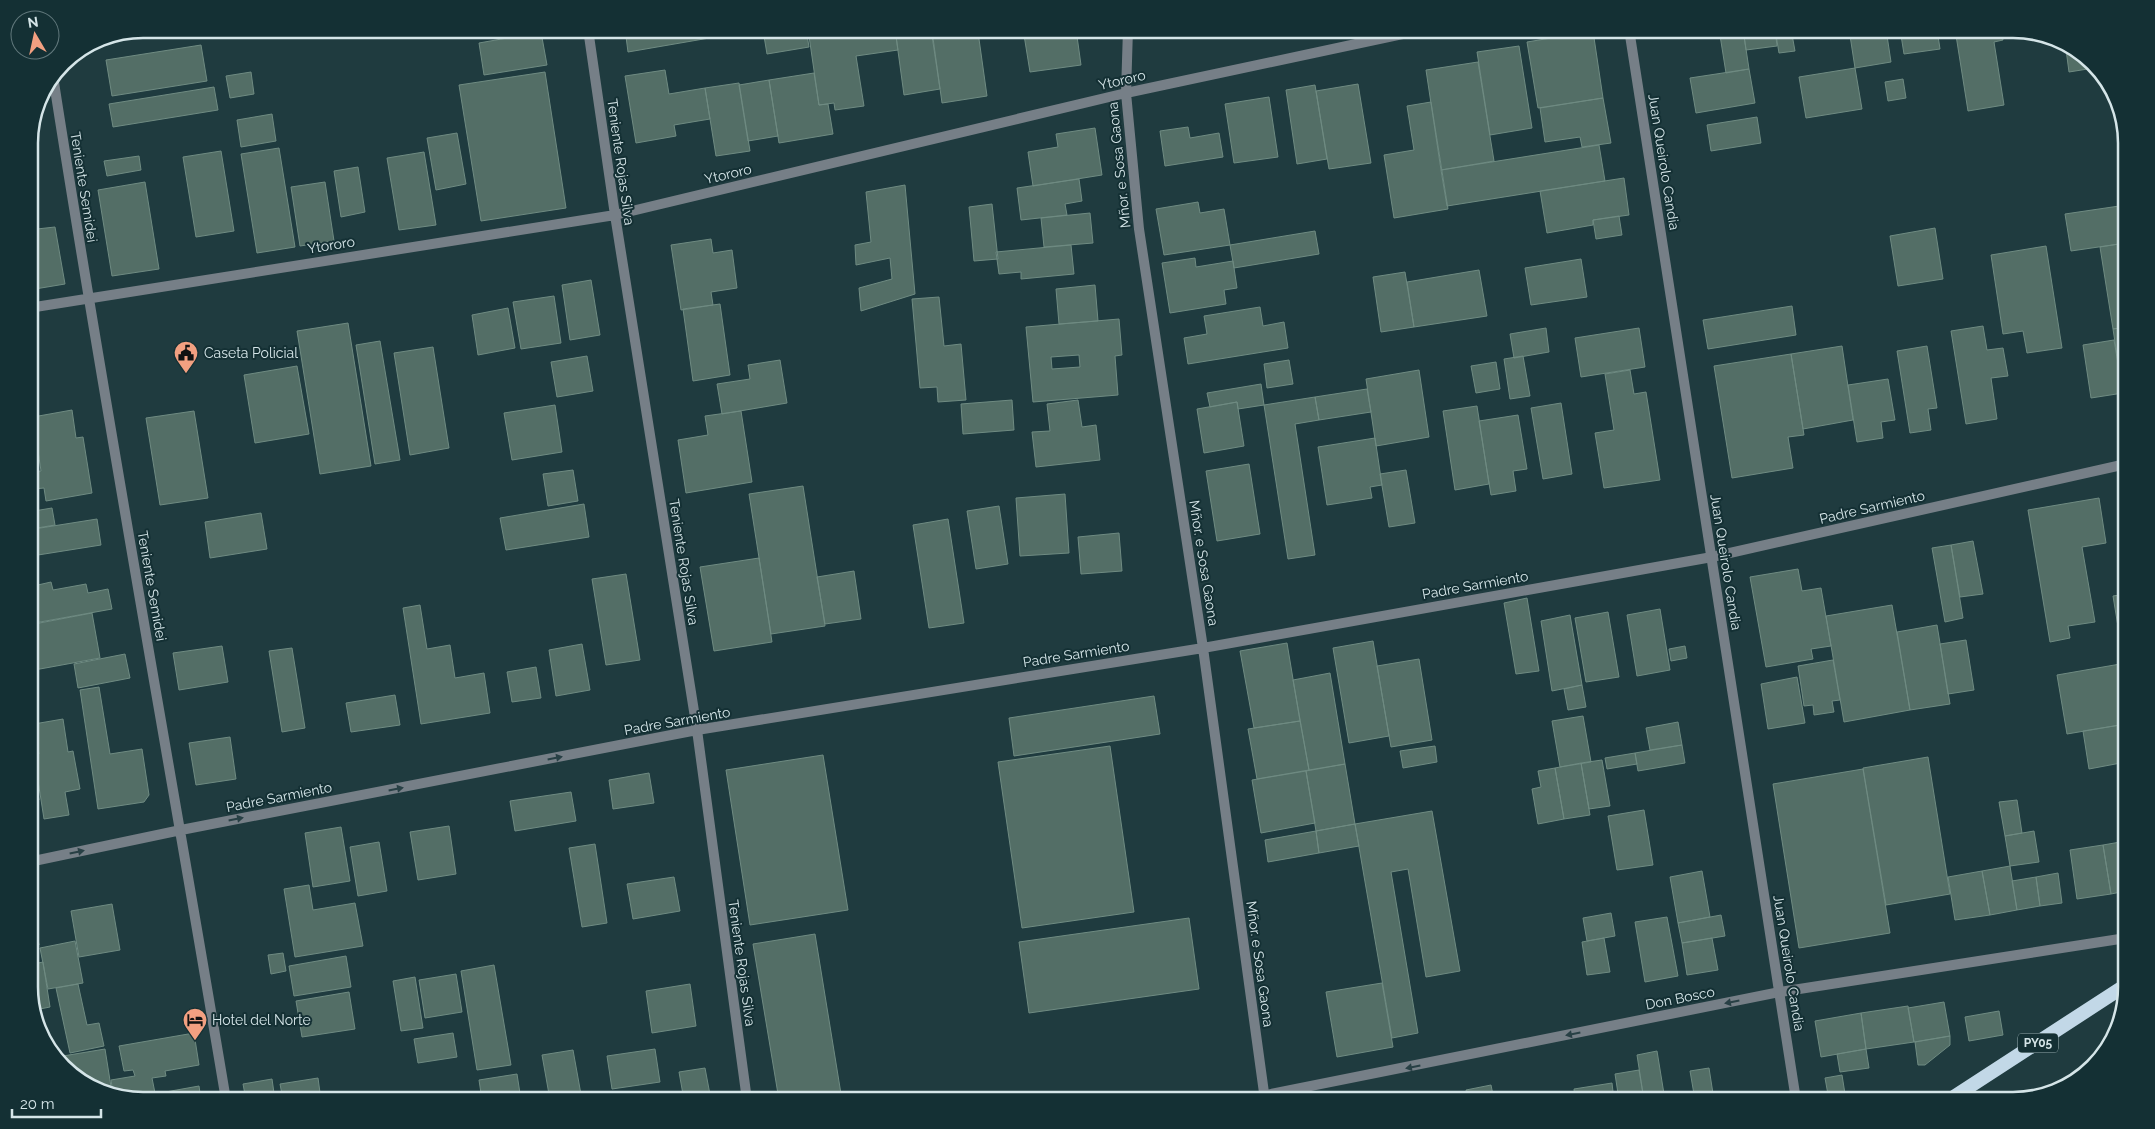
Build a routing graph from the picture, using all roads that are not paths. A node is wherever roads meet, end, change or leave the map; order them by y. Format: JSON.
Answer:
{"nodes":[{"id":1,"x":589,"y":38,"type":"edge"},
{"id":2,"x":1128,"y":38,"type":"edge"},
{"id":3,"x":1384,"y":38,"type":"edge"},
{"id":4,"x":1630,"y":38,"type":"edge"},
{"id":5,"x":54,"y":85,"type":"edge"},
{"id":6,"x":1126,"y":93,"type":"junction"},
{"id":7,"x":615,"y":215,"type":"junction"},
{"id":8,"x":87,"y":297,"type":"junction"},
{"id":9,"x":38,"y":306,"type":"edge"},
{"id":10,"x":2117,"y":466,"type":"edge"},
{"id":11,"x":1712,"y":557,"type":"junction"},
{"id":12,"x":1203,"y":648,"type":"junction"},
{"id":13,"x":697,"y":730,"type":"junction"},
{"id":14,"x":181,"y":830,"type":"junction"},
{"id":15,"x":38,"y":860,"type":"edge"},
{"id":16,"x":2118,"y":939,"type":"edge"},
{"id":17,"x":2118,"y":990,"type":"edge"},
{"id":18,"x":1780,"y":992,"type":"junction"},
{"id":19,"x":225,"y":1092,"type":"edge"},
{"id":20,"x":746,"y":1092,"type":"edge"},
{"id":21,"x":1263,"y":1092,"type":"edge"},
{"id":22,"x":1293,"y":1092,"type":"edge"},
{"id":23,"x":1795,"y":1092,"type":"edge"},
{"id":24,"x":1961,"y":1092,"type":"edge"}],
"edges":[{"from":1,"to":7,"type":"street","name":"Teniente Rojas Silva"},
{"from":2,"to":6,"type":"street","name":"Mñor. e Sosa Gaona"},
{"from":3,"to":6,"type":"street","name":"Ytororo"},
{"from":4,"to":11,"type":"street","name":"Juan Queirolo Candia"},
{"from":5,"to":8,"type":"street","name":"Teniente Semidei"},
{"from":6,"to":7,"type":"street","name":"Ytororo"},
{"from":6,"to":12,"type":"street","name":"Mñor. e Sosa Gaona"},
{"from":7,"to":8,"type":"street","name":"Ytororo"},
{"from":7,"to":13,"type":"street","name":"Teniente Rojas Silva"},
{"from":8,"to":9,"type":"street","name":"Ytororo"},
{"from":8,"to":14,"type":"street","name":"Teniente Semidei"},
{"from":10,"to":11,"type":"street","name":"Padre Sarmiento"},
{"from":11,"to":12,"type":"street","name":"Padre Sarmiento"},
{"from":11,"to":18,"type":"street","name":"Juan Queirolo Candia"},
{"from":12,"to":13,"type":"street","name":"Padre Sarmiento"},
{"from":12,"to":21,"type":"street","name":"Mñor. e Sosa Gaona"},
{"from":14,"to":13,"type":"street","name":"Padre Sarmiento","one_way":true},
{"from":13,"to":20,"type":"street","name":"Teniente Rojas Silva"},
{"from":15,"to":14,"type":"street","name":"Padre Sarmiento","one_way":true},
{"from":14,"to":19,"type":"street","name":"Teniente Semidei"},
{"from":16,"to":18,"type":"street","name":"Don Bosco"},
{"from":17,"to":24,"type":"highway","number":"PY05"},
{"from":18,"to":22,"type":"street","name":"Don Bosco","one_way":true},
{"from":18,"to":23,"type":"street","name":"Juan Queirolo Candia"}]}
